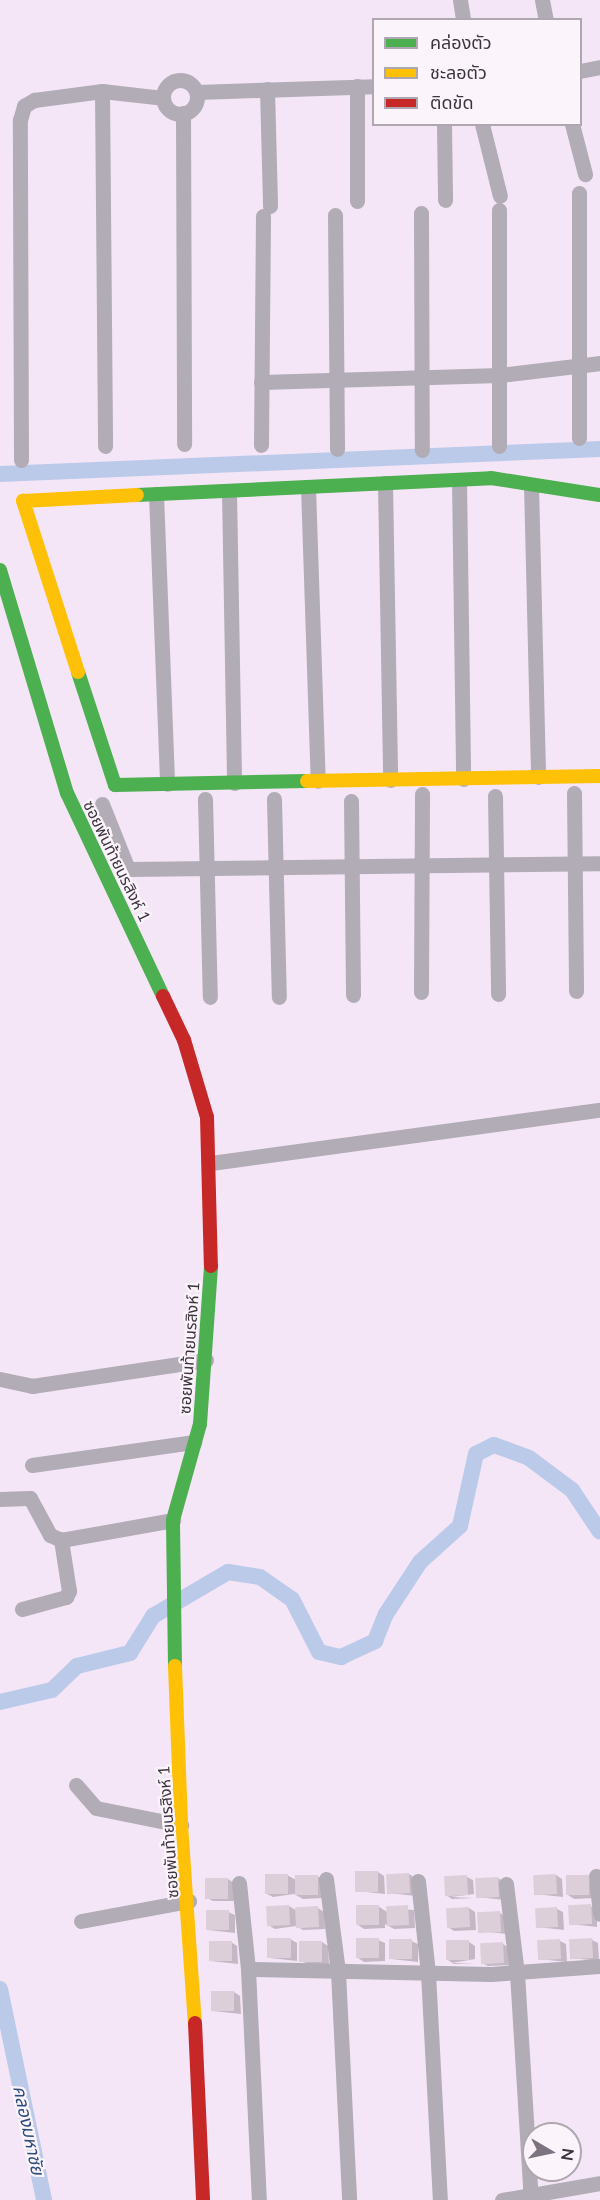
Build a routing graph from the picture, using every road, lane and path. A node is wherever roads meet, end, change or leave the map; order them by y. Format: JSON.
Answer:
{"nodes":[{"id":1,"x":460,"y":0,"type":"edge"},
{"id":2,"x":542,"y":0,"type":"edge"},
{"id":3,"x":463,"y":18,"type":"edge"},
{"id":4,"x":546,"y":18,"type":"edge"},
{"id":5,"x":600,"y":67,"type":"edge"},
{"id":6,"x":582,"y":71,"type":"edge"},
{"id":7,"x":357,"y":86,"type":"junction"},
{"id":8,"x":372,"y":86,"type":"edge"},
{"id":9,"x":267,"y":89,"type":"junction"},
{"id":10,"x":102,"y":91,"type":"junction"},
{"id":11,"x":197,"y":92,"type":"junction"},
{"id":12,"x":163,"y":98,"type":"junction"},
{"id":13,"x":183,"y":113,"type":"junction"},
{"id":14,"x":444,"y":126,"type":"edge"},
{"id":15,"x":482,"y":126,"type":"edge"},
{"id":16,"x":573,"y":126,"type":"edge"},
{"id":17,"x":585,"y":174,"type":"dead end"},
{"id":18,"x":579,"y":193,"type":"dead end"},
{"id":19,"x":445,"y":200,"type":"dead end"},
{"id":20,"x":357,"y":201,"type":"dead end"},
{"id":21,"x":421,"y":213,"type":"dead end"},
{"id":22,"x":334,"y":215,"type":"dead end"},
{"id":23,"x":600,"y":363,"type":"edge"},
{"id":24,"x":580,"y":367,"type":"junction"},
{"id":25,"x":500,"y":375,"type":"junction"},
{"id":26,"x":422,"y":379,"type":"junction"},
{"id":27,"x":337,"y":381,"type":"junction"},
{"id":28,"x":261,"y":382,"type":"junction"},
{"id":29,"x":579,"y":438,"type":"dead end"},
{"id":30,"x":184,"y":444,"type":"dead end"},
{"id":31,"x":261,"y":445,"type":"dead end"},
{"id":32,"x":105,"y":446,"type":"dead end"},
{"id":33,"x":499,"y":446,"type":"dead end"},
{"id":34,"x":337,"y":449,"type":"dead end"},
{"id":35,"x":422,"y":450,"type":"dead end"},
{"id":36,"x":21,"y":460,"type":"dead end"},
{"id":37,"x":459,"y":480,"type":"junction"},
{"id":38,"x":385,"y":483,"type":"junction"},
{"id":39,"x":531,"y":484,"type":"junction"},
{"id":40,"x":309,"y":487,"type":"junction"},
{"id":41,"x":229,"y":491,"type":"junction"},
{"id":42,"x":156,"y":494,"type":"junction"},
{"id":43,"x":600,"y":495,"type":"edge"},
{"id":44,"x":0,"y":570,"type":"edge"},
{"id":45,"x":600,"y":776,"type":"edge"},
{"id":46,"x":538,"y":777,"type":"junction"},
{"id":47,"x":463,"y":779,"type":"junction"},
{"id":48,"x":390,"y":780,"type":"junction"},
{"id":49,"x":318,"y":781,"type":"junction"},
{"id":50,"x":234,"y":783,"type":"junction"},
{"id":51,"x":166,"y":784,"type":"junction"},
{"id":52,"x":574,"y":793,"type":"dead end"},
{"id":53,"x":422,"y":794,"type":"dead end"},
{"id":54,"x":495,"y":796,"type":"dead end"},
{"id":55,"x":274,"y":799,"type":"dead end"},
{"id":56,"x":205,"y":800,"type":"dead end"},
{"id":57,"x":351,"y":801,"type":"dead end"},
{"id":58,"x":102,"y":804,"type":"dead end"},
{"id":59,"x":575,"y":864,"type":"junction"},
{"id":60,"x":600,"y":864,"type":"edge"},
{"id":61,"x":421,"y":865,"type":"junction"},
{"id":62,"x":496,"y":865,"type":"junction"},
{"id":63,"x":352,"y":866,"type":"junction"},
{"id":64,"x":275,"y":867,"type":"junction"},
{"id":65,"x":207,"y":868,"type":"junction"},
{"id":66,"x":576,"y":991,"type":"dead end"},
{"id":67,"x":421,"y":992,"type":"dead end"},
{"id":68,"x":498,"y":994,"type":"dead end"},
{"id":69,"x":353,"y":995,"type":"dead end"},
{"id":70,"x":210,"y":997,"type":"dead end"},
{"id":71,"x":279,"y":997,"type":"dead end"},
{"id":72,"x":600,"y":1110,"type":"edge"},
{"id":73,"x":211,"y":1163,"type":"junction"},
{"id":74,"x":206,"y":1360,"type":"junction"},
{"id":75,"x":0,"y":1379,"type":"edge"},
{"id":76,"x":194,"y":1442,"type":"junction"},
{"id":77,"x":32,"y":1465,"type":"dead end"},
{"id":78,"x":0,"y":1499,"type":"edge"},
{"id":79,"x":173,"y":1520,"type":"junction"},
{"id":80,"x":61,"y":1540,"type":"junction"},
{"id":81,"x":22,"y":1609,"type":"dead end"},
{"id":82,"x":76,"y":1785,"type":"dead end"},
{"id":83,"x":181,"y":1825,"type":"junction"},
{"id":84,"x":596,"y":1876,"type":"dead end"},
{"id":85,"x":327,"y":1879,"type":"dead end"},
{"id":86,"x":418,"y":1881,"type":"dead end"},
{"id":87,"x":239,"y":1883,"type":"dead end"},
{"id":88,"x":506,"y":1884,"type":"dead end"},
{"id":89,"x":189,"y":1901,"type":"junction"},
{"id":90,"x":600,"y":1914,"type":"edge"},
{"id":91,"x":81,"y":1920,"type":"dead end"},
{"id":92,"x":600,"y":1966,"type":"edge"},
{"id":93,"x":248,"y":1969,"type":"junction"},
{"id":94,"x":338,"y":1971,"type":"junction"},
{"id":95,"x":428,"y":1973,"type":"junction"},
{"id":96,"x":517,"y":1973,"type":"junction"},
{"id":97,"x":600,"y":2183,"type":"edge"},
{"id":98,"x":530,"y":2198,"type":"edge"},
{"id":99,"x":203,"y":2200,"type":"edge"},
{"id":100,"x":259,"y":2200,"type":"edge"},
{"id":101,"x":349,"y":2200,"type":"edge"},
{"id":102,"x":440,"y":2200,"type":"edge"},
{"id":103,"x":502,"y":2200,"type":"edge"}],
"edges":[{"from":1,"to":3,"type":"street"},
{"from":2,"to":4,"type":"street"},
{"from":5,"to":6,"type":"street"},
{"from":7,"to":8,"type":"street"},
{"from":7,"to":9,"type":"street"},
{"from":7,"to":20,"type":"street"},
{"from":9,"to":11,"type":"street"},
{"from":9,"to":28,"type":"street"},
{"from":10,"to":12,"type":"street"},
{"from":10,"to":32,"type":"street"},
{"from":10,"to":36,"type":"street"},
{"from":11,"to":12,"type":"street"},
{"from":11,"to":13,"type":"street"},
{"from":12,"to":13,"type":"street"},
{"from":13,"to":30,"type":"street"},
{"from":14,"to":19,"type":"street"},
{"from":15,"to":25,"type":"street"},
{"from":16,"to":17,"type":"street"},
{"from":18,"to":24,"type":"street"},
{"from":21,"to":26,"type":"street"},
{"from":22,"to":27,"type":"street"},
{"from":23,"to":24,"type":"street"},
{"from":24,"to":25,"type":"street"},
{"from":24,"to":29,"type":"street"},
{"from":25,"to":26,"type":"street"},
{"from":25,"to":33,"type":"street"},
{"from":26,"to":27,"type":"street"},
{"from":26,"to":35,"type":"street"},
{"from":27,"to":28,"type":"street"},
{"from":27,"to":34,"type":"street"},
{"from":28,"to":31,"type":"street"},
{"from":37,"to":38,"type":"street"},
{"from":37,"to":39,"type":"street"},
{"from":37,"to":47,"type":"street"},
{"from":38,"to":40,"type":"street"},
{"from":38,"to":48,"type":"street"},
{"from":39,"to":43,"type":"street"},
{"from":39,"to":46,"type":"street"},
{"from":40,"to":41,"type":"street"},
{"from":40,"to":49,"type":"street"},
{"from":41,"to":42,"type":"street"},
{"from":41,"to":50,"type":"street"},
{"from":42,"to":51,"type":"street"},
{"from":42,"to":51,"type":"street"},
{"from":44,"to":73,"type":"street","name":"ซอยพันท้ายนรสิงห์ 1"},
{"from":45,"to":46,"type":"street"},
{"from":46,"to":47,"type":"street"},
{"from":47,"to":48,"type":"street"},
{"from":48,"to":49,"type":"street"},
{"from":49,"to":50,"type":"street"},
{"from":50,"to":51,"type":"street"},
{"from":52,"to":59,"type":"street"},
{"from":53,"to":61,"type":"street"},
{"from":54,"to":62,"type":"street"},
{"from":55,"to":64,"type":"street"},
{"from":56,"to":65,"type":"street"},
{"from":57,"to":63,"type":"street"},
{"from":58,"to":65,"type":"street"},
{"from":59,"to":60,"type":"street"},
{"from":59,"to":62,"type":"street"},
{"from":59,"to":66,"type":"street"},
{"from":61,"to":62,"type":"street"},
{"from":61,"to":63,"type":"street"},
{"from":61,"to":67,"type":"street"},
{"from":62,"to":68,"type":"street"},
{"from":63,"to":64,"type":"street"},
{"from":63,"to":69,"type":"street"},
{"from":64,"to":65,"type":"street"},
{"from":64,"to":71,"type":"street"},
{"from":65,"to":70,"type":"street"},
{"from":72,"to":73,"type":"street"},
{"from":73,"to":74,"type":"street","name":"ซอยพันท้ายนรสิงห์ 1"},
{"from":74,"to":75,"type":"street"},
{"from":74,"to":76,"type":"street","name":"ซอยพันท้ายนรสิงห์ 1"},
{"from":76,"to":77,"type":"street"},
{"from":76,"to":79,"type":"street","name":"ซอยพันท้ายนรสิงห์ 1"},
{"from":78,"to":80,"type":"street"},
{"from":79,"to":80,"type":"street"},
{"from":79,"to":83,"type":"street","name":"ซอยพันท้ายนรสิงห์ 1"},
{"from":80,"to":81,"type":"street"},
{"from":82,"to":83,"type":"street"},
{"from":83,"to":89,"type":"street","name":"ซอยพันท้ายนรสิงห์ 1"},
{"from":84,"to":90,"type":"street"},
{"from":85,"to":94,"type":"street"},
{"from":86,"to":95,"type":"street"},
{"from":87,"to":93,"type":"street"},
{"from":88,"to":96,"type":"street"},
{"from":89,"to":91,"type":"street"},
{"from":89,"to":99,"type":"street","name":"ซอยพันท้ายนรสิงห์ 1"},
{"from":92,"to":96,"type":"street"},
{"from":93,"to":94,"type":"street"},
{"from":93,"to":100,"type":"street"},
{"from":94,"to":95,"type":"street"},
{"from":94,"to":101,"type":"street"},
{"from":95,"to":96,"type":"street"},
{"from":95,"to":102,"type":"street"},
{"from":96,"to":98,"type":"street"},
{"from":97,"to":98,"type":"street"},
{"from":98,"to":103,"type":"street"}]}
